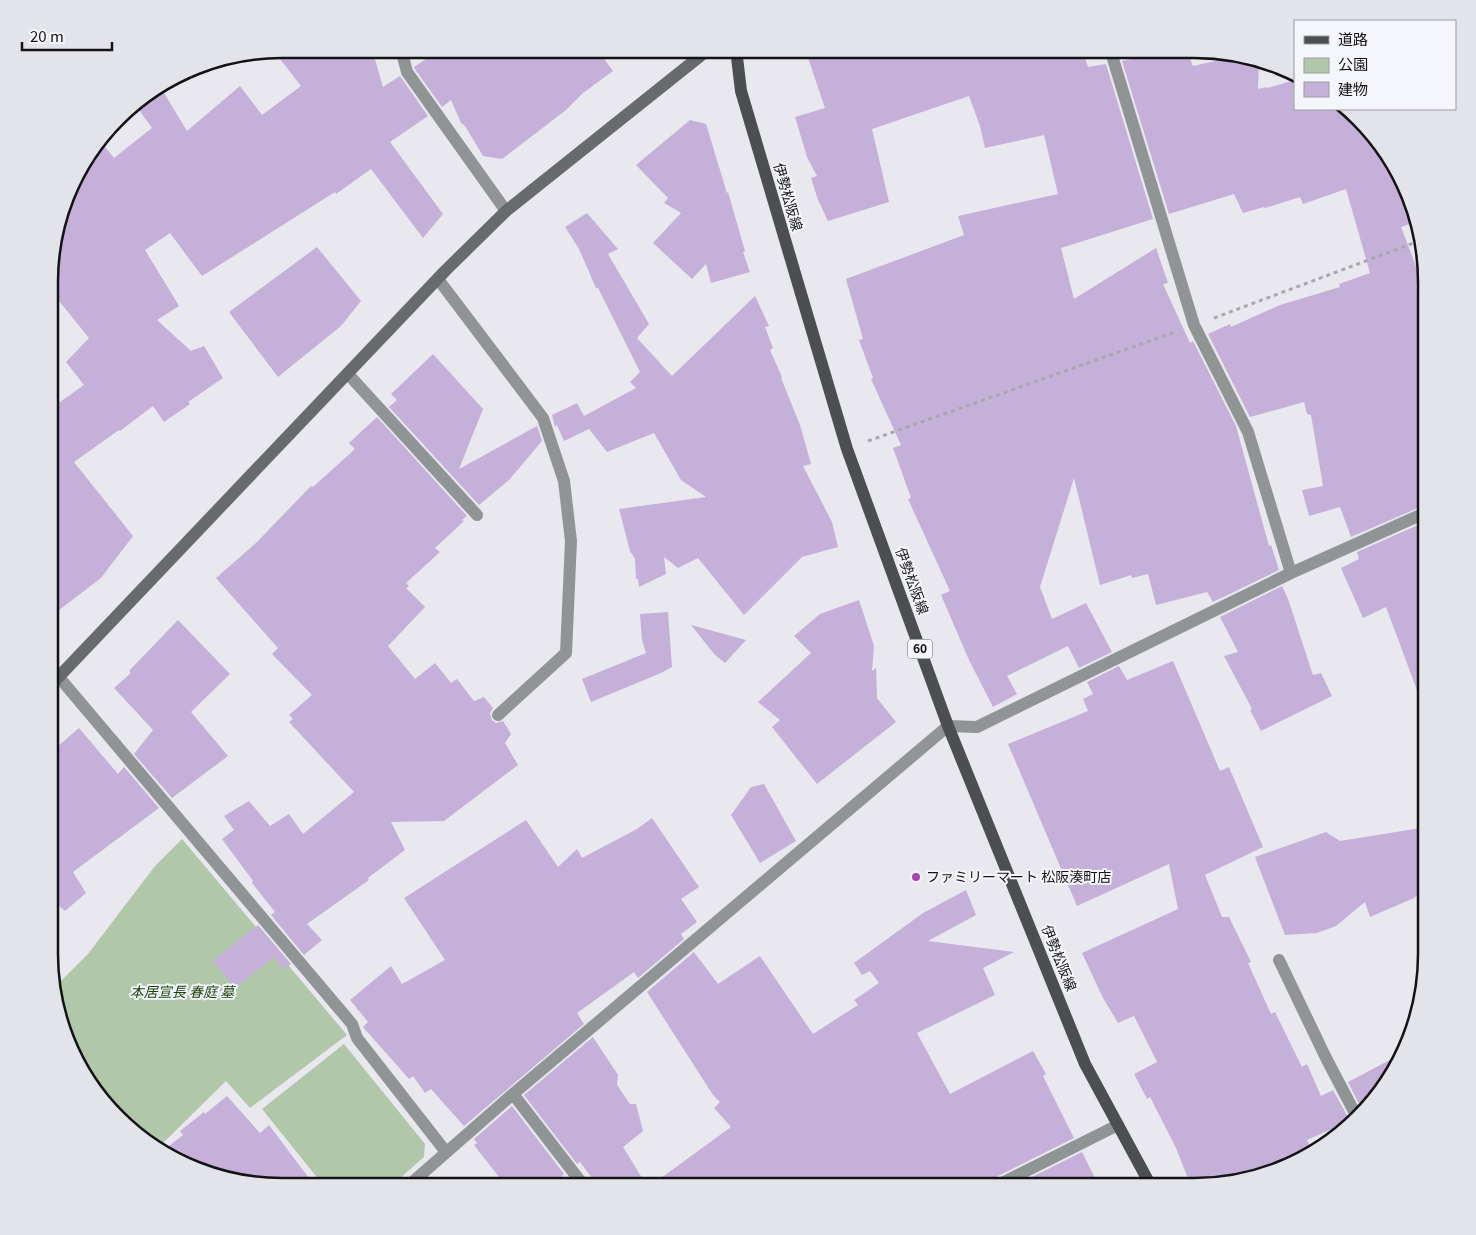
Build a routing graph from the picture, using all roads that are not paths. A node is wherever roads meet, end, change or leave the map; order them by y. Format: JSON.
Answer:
{"nodes":[{"id":1,"x":403,"y":58,"type":"edge"},
{"id":2,"x":698,"y":58,"type":"edge"},
{"id":3,"x":737,"y":58,"type":"edge"},
{"id":4,"x":1113,"y":58,"type":"edge"},
{"id":5,"x":506,"y":211,"type":"junction"},
{"id":6,"x":438,"y":279,"type":"junction"},
{"id":7,"x":348,"y":374,"type":"junction"},
{"id":8,"x":477,"y":515,"type":"dead end"},
{"id":9,"x":1418,"y":516,"type":"edge"},
{"id":10,"x":1291,"y":573,"type":"junction"},
{"id":11,"x":58,"y":677,"type":"edge"},
{"id":12,"x":58,"y":686,"type":"edge"},
{"id":13,"x":498,"y":715,"type":"dead end"},
{"id":14,"x":948,"y":726,"type":"junction"},
{"id":15,"x":1279,"y":960,"type":"dead end"},
{"id":16,"x":513,"y":1094,"type":"junction"},
{"id":17,"x":1354,"y":1111,"type":"edge"},
{"id":18,"x":1118,"y":1125,"type":"junction"},
{"id":19,"x":446,"y":1152,"type":"junction"},
{"id":20,"x":417,"y":1178,"type":"edge"},
{"id":21,"x":578,"y":1178,"type":"edge"},
{"id":22,"x":1012,"y":1178,"type":"edge"},
{"id":23,"x":1147,"y":1178,"type":"edge"}],
"edges":[{"from":1,"to":5,"type":"street"},
{"from":2,"to":5,"type":"street"},
{"from":3,"to":14,"type":"main road","name":"伊勢松阪線","number":"60"},
{"from":4,"to":10,"type":"street"},
{"from":5,"to":6,"type":"street"},
{"from":6,"to":7,"type":"street"},
{"from":6,"to":13,"type":"street"},
{"from":7,"to":8,"type":"street"},
{"from":7,"to":11,"type":"street"},
{"from":9,"to":10,"type":"street"},
{"from":10,"to":14,"type":"street"},
{"from":12,"to":19,"type":"street"},
{"from":14,"to":16,"type":"street"},
{"from":14,"to":18,"type":"main road","name":"伊勢松阪線","number":"60"},
{"from":15,"to":17,"type":"street"},
{"from":16,"to":19,"type":"street"},
{"from":16,"to":21,"type":"street"},
{"from":18,"to":22,"type":"street"},
{"from":18,"to":23,"type":"main road","name":"伊勢松阪線","number":"60"},
{"from":19,"to":20,"type":"street"}]}
